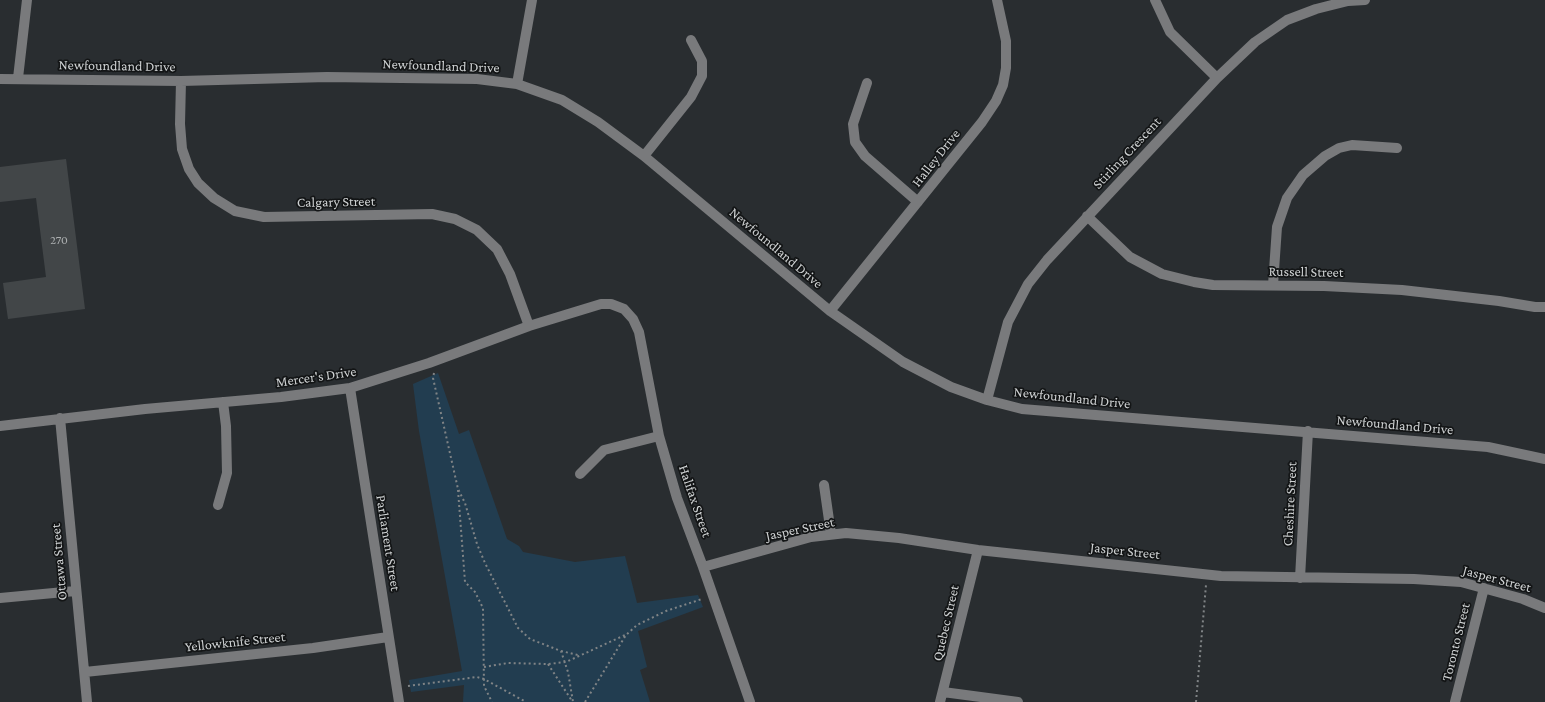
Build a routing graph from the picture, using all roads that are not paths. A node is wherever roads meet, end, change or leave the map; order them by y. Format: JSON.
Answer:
{"nodes":[{"id":1,"x":27,"y":0,"type":"edge"},
{"id":2,"x":532,"y":0,"type":"edge"},
{"id":3,"x":997,"y":0,"type":"edge"},
{"id":4,"x":1155,"y":0,"type":"edge"},
{"id":5,"x":1365,"y":0,"type":"edge"},
{"id":6,"x":690,"y":40,"type":"dead end"},
{"id":7,"x":18,"y":78,"type":"junction"},
{"id":8,"x":1217,"y":78,"type":"junction"},
{"id":9,"x":0,"y":79,"type":"edge"},
{"id":10,"x":181,"y":81,"type":"junction"},
{"id":11,"x":867,"y":83,"type":"dead end"},
{"id":12,"x":517,"y":84,"type":"junction"},
{"id":13,"x":1397,"y":148,"type":"dead end"},
{"id":14,"x":644,"y":156,"type":"junction"},
{"id":15,"x":918,"y":202,"type":"junction"},
{"id":16,"x":1087,"y":216,"type":"junction"},
{"id":17,"x":1273,"y":285,"type":"junction"},
{"id":18,"x":1545,"y":307,"type":"edge"},
{"id":19,"x":624,"y":309,"type":"joint"},
{"id":20,"x":830,"y":311,"type":"junction"},
{"id":21,"x":528,"y":326,"type":"junction"},
{"id":22,"x":350,"y":388,"type":"junction"},
{"id":23,"x":988,"y":400,"type":"junction"},
{"id":24,"x":223,"y":402,"type":"junction"},
{"id":25,"x":60,"y":418,"type":"junction"},
{"id":26,"x":0,"y":426,"type":"edge"},
{"id":27,"x":1308,"y":431,"type":"junction"},
{"id":28,"x":659,"y":436,"type":"junction"},
{"id":29,"x":1545,"y":459,"type":"edge"},
{"id":30,"x":580,"y":474,"type":"dead end"},
{"id":31,"x":824,"y":485,"type":"dead end"},
{"id":32,"x":218,"y":505,"type":"dead end"},
{"id":33,"x":830,"y":534,"type":"junction"},
{"id":34,"x":978,"y":550,"type":"junction"},
{"id":35,"x":703,"y":567,"type":"junction"},
{"id":36,"x":1300,"y":578,"type":"junction"},
{"id":37,"x":1484,"y":588,"type":"junction"},
{"id":38,"x":76,"y":591,"type":"junction"},
{"id":39,"x":0,"y":598,"type":"edge"},
{"id":40,"x":1545,"y":608,"type":"edge"},
{"id":41,"x":388,"y":637,"type":"junction"},
{"id":42,"x":85,"y":672,"type":"junction"},
{"id":43,"x":942,"y":697,"type":"edge"},
{"id":44,"x":87,"y":702,"type":"edge"},
{"id":45,"x":399,"y":702,"type":"edge"},
{"id":46,"x":750,"y":702,"type":"edge"},
{"id":47,"x":1018,"y":702,"type":"edge"},
{"id":48,"x":1456,"y":702,"type":"edge"}],
"edges":[{"from":1,"to":7,"type":"street"},
{"from":2,"to":12,"type":"street"},
{"from":3,"to":15,"type":"street","name":"Halley Drive"},
{"from":4,"to":8,"type":"street"},
{"from":5,"to":8,"type":"street","name":"Stirling Crescent"},
{"from":6,"to":14,"type":"street"},
{"from":7,"to":9,"type":"street","name":"Newfoundland Drive"},
{"from":7,"to":10,"type":"street","name":"Newfoundland Drive"},
{"from":8,"to":16,"type":"street","name":"Stirling Crescent"},
{"from":10,"to":12,"type":"street","name":"Newfoundland Drive"},
{"from":10,"to":21,"type":"street","name":"Calgary Street"},
{"from":11,"to":15,"type":"street"},
{"from":12,"to":14,"type":"street","name":"Newfoundland Drive"},
{"from":13,"to":17,"type":"street"},
{"from":14,"to":20,"type":"street","name":"Newfoundland Drive"},
{"from":15,"to":20,"type":"street","name":"Halley Drive"},
{"from":16,"to":17,"type":"street","name":"Russell Street"},
{"from":16,"to":23,"type":"street","name":"Stirling Crescent"},
{"from":17,"to":18,"type":"street","name":"Russell Street"},
{"from":19,"to":21,"type":"street","name":"Mercer's Drive"},
{"from":19,"to":28,"type":"street","name":"Halifax Street"},
{"from":20,"to":23,"type":"street","name":"Newfoundland Drive"},
{"from":21,"to":22,"type":"street","name":"Mercer's Drive"},
{"from":22,"to":24,"type":"street","name":"Mercer's Drive"},
{"from":22,"to":41,"type":"street","name":"Parliament Street"},
{"from":23,"to":27,"type":"street","name":"Newfoundland Drive"},
{"from":24,"to":25,"type":"street","name":"Mercer's Drive"},
{"from":24,"to":32,"type":"street"},
{"from":25,"to":26,"type":"street","name":"Mercer's Drive"},
{"from":25,"to":38,"type":"street","name":"Ottawa Street"},
{"from":27,"to":29,"type":"street","name":"Newfoundland Drive"},
{"from":27,"to":36,"type":"street","name":"Cheshire Street"},
{"from":28,"to":30,"type":"street"},
{"from":28,"to":35,"type":"street","name":"Halifax Street"},
{"from":31,"to":33,"type":"street"},
{"from":33,"to":34,"type":"street","name":"Jasper Street"},
{"from":33,"to":35,"type":"street","name":"Jasper Street"},
{"from":34,"to":36,"type":"street","name":"Jasper Street"},
{"from":34,"to":43,"type":"street","name":"Quebec Street"},
{"from":35,"to":46,"type":"street","name":"Halifax Street"},
{"from":36,"to":37,"type":"street","name":"Jasper Street"},
{"from":37,"to":40,"type":"street","name":"Jasper Street"},
{"from":37,"to":48,"type":"street","name":"Toronto Street"},
{"from":38,"to":39,"type":"street"},
{"from":38,"to":42,"type":"street","name":"Ottawa Street"},
{"from":41,"to":42,"type":"street","name":"Yellowknife Street"},
{"from":41,"to":45,"type":"street","name":"Parliament Street"},
{"from":42,"to":44,"type":"street","name":"Ottawa Street"},
{"from":43,"to":47,"type":"street"}]}
